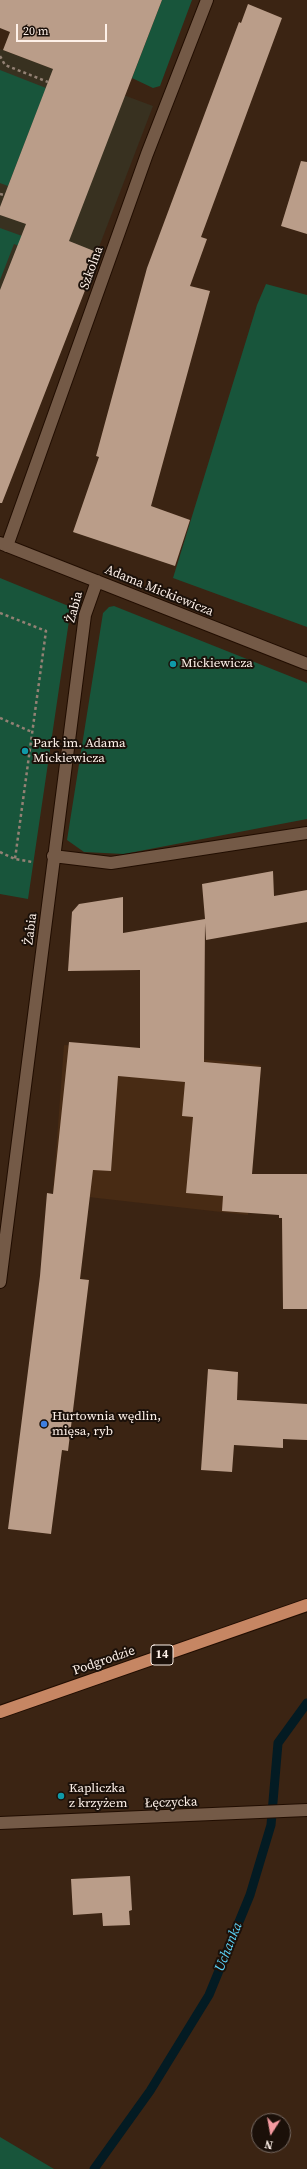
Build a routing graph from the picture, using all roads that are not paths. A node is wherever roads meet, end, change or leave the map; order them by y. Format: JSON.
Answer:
{"nodes":[{"id":1,"x":207,"y":0,"type":"edge"},
{"id":2,"x":4,"y":545,"type":"edge"},
{"id":3,"x":97,"y":581,"type":"junction"},
{"id":4,"x":307,"y":664,"type":"edge"},
{"id":5,"x":307,"y":833,"type":"edge"},
{"id":6,"x":53,"y":861,"type":"junction"},
{"id":7,"x":0,"y":1282,"type":"edge"},
{"id":8,"x":307,"y":1605,"type":"edge"},
{"id":9,"x":0,"y":1712,"type":"edge"},
{"id":10,"x":305,"y":1810,"type":"edge"},
{"id":11,"x":0,"y":1823,"type":"edge"}],
"edges":[{"from":1,"to":2,"type":"street","name":"Szkolna"},
{"from":2,"to":3,"type":"street","name":"Adama Mickiewicza"},
{"from":3,"to":4,"type":"street","name":"Adama Mickiewicza"},
{"from":3,"to":6,"type":"street","name":"Żabia"},
{"from":5,"to":6,"type":"street"},
{"from":6,"to":7,"type":"street","name":"Żabia"},
{"from":8,"to":9,"type":"main road","name":"Podgrodzie","number":"14"},
{"from":10,"to":11,"type":"street","name":"Łęczycka"}]}
